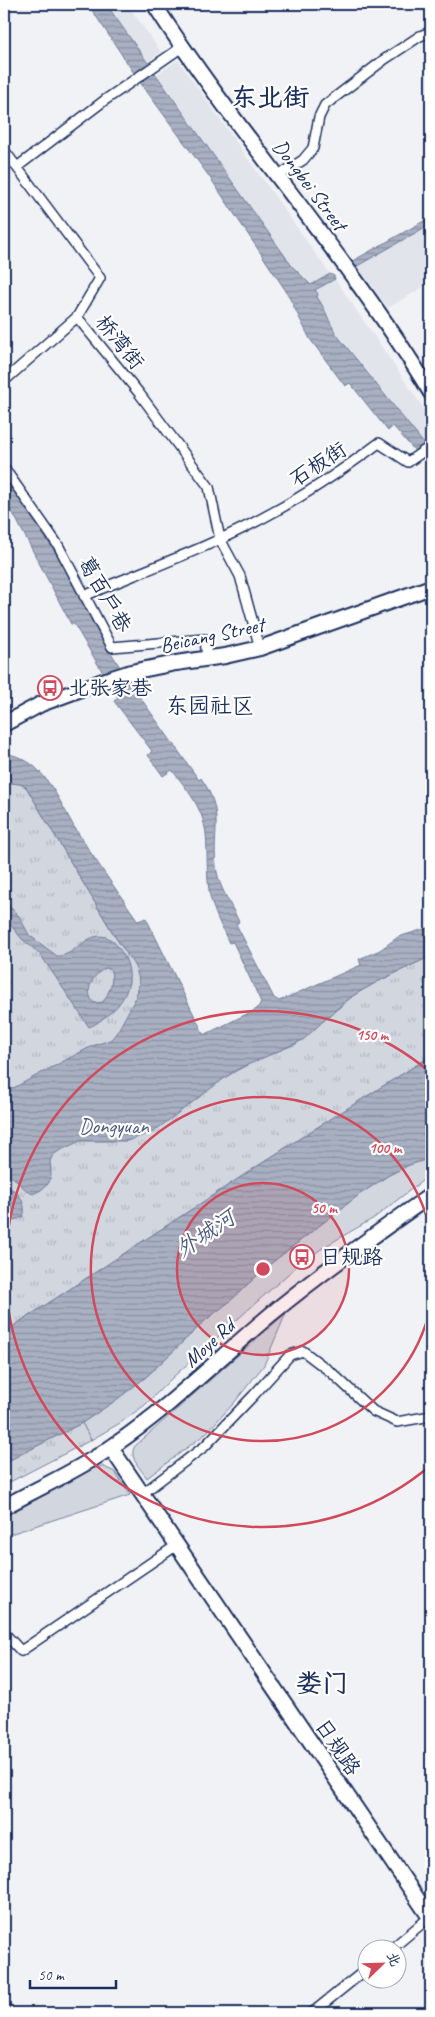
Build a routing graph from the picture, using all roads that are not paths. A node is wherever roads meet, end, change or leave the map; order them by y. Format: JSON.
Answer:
{"nodes":[{"id":1,"x":154,"y":4,"type":"edge"},
{"id":2,"x":431,"y":32,"type":"edge"},
{"id":3,"x":182,"y":47,"type":"junction"},
{"id":4,"x":4,"y":150,"type":"edge"},
{"id":5,"x":17,"y":167,"type":"junction"},
{"id":6,"x":278,"y":176,"type":"junction"},
{"id":7,"x":77,"y":317,"type":"junction"},
{"id":8,"x":4,"y":381,"type":"edge"},
{"id":9,"x":431,"y":393,"type":"edge"},
{"id":10,"x":430,"y":447,"type":"edge"},
{"id":11,"x":4,"y":468,"type":"edge"},
{"id":12,"x":220,"y":539,"type":"junction"},
{"id":13,"x":431,"y":587,"type":"edge"},
{"id":14,"x":84,"y":596,"type":"junction"},
{"id":15,"x":260,"y":648,"type":"junction"},
{"id":16,"x":207,"y":659,"type":"junction"},
{"id":17,"x":4,"y":724,"type":"edge"},
{"id":18,"x":431,"y":1195,"type":"edge"},
{"id":19,"x":431,"y":1416,"type":"edge"},
{"id":20,"x":111,"y":1448,"type":"junction"},
{"id":21,"x":142,"y":1494,"type":"junction"},
{"id":22,"x":4,"y":1507,"type":"edge"},
{"id":23,"x":177,"y":1545,"type":"junction"},
{"id":24,"x":4,"y":1638,"type":"edge"},
{"id":25,"x":431,"y":1917,"type":"edge"},
{"id":26,"x":402,"y":1940,"type":"edge"},
{"id":27,"x":358,"y":1976,"type":"edge"},
{"id":28,"x":312,"y":2013,"type":"edge"}],
"edges":[{"from":1,"to":3,"type":"main road","name":"Dongbei Street"},
{"from":2,"to":6,"type":"street"},
{"from":3,"to":5,"type":"street"},
{"from":3,"to":6,"type":"main road","name":"Dongbei Street"},
{"from":4,"to":5,"type":"street","name":"桥湾街"},
{"from":5,"to":7,"type":"street","name":"桥湾街"},
{"from":6,"to":9,"type":"main road","name":"Dongbei Street"},
{"from":7,"to":8,"type":"street"},
{"from":7,"to":12,"type":"street","name":"桥湾街"},
{"from":10,"to":12,"type":"street","name":"石板街"},
{"from":11,"to":14,"type":"street","name":"葛百户巷"},
{"from":12,"to":14,"type":"street"},
{"from":12,"to":15,"type":"street","name":"桥湾街"},
{"from":13,"to":15,"type":"main road","name":"Beicang Street"},
{"from":14,"to":16,"type":"street","name":"葛百户巷"},
{"from":15,"to":16,"type":"main road","name":"Beicang Street"},
{"from":16,"to":17,"type":"main road","name":"Beicang Street"},
{"from":18,"to":20,"type":"main road","name":"Moye Rd"},
{"from":19,"to":21,"type":"street"},
{"from":20,"to":21,"type":"main road","name":"日规路"},
{"from":20,"to":22,"type":"main road","name":"Moye Rd"},
{"from":21,"to":23,"type":"main road","name":"日规路"},
{"from":23,"to":24,"type":"street"},
{"from":23,"to":25,"type":"main road","name":"日规路"},
{"from":25,"to":26,"type":"street"},
{"from":27,"to":28,"type":"street"}]}
